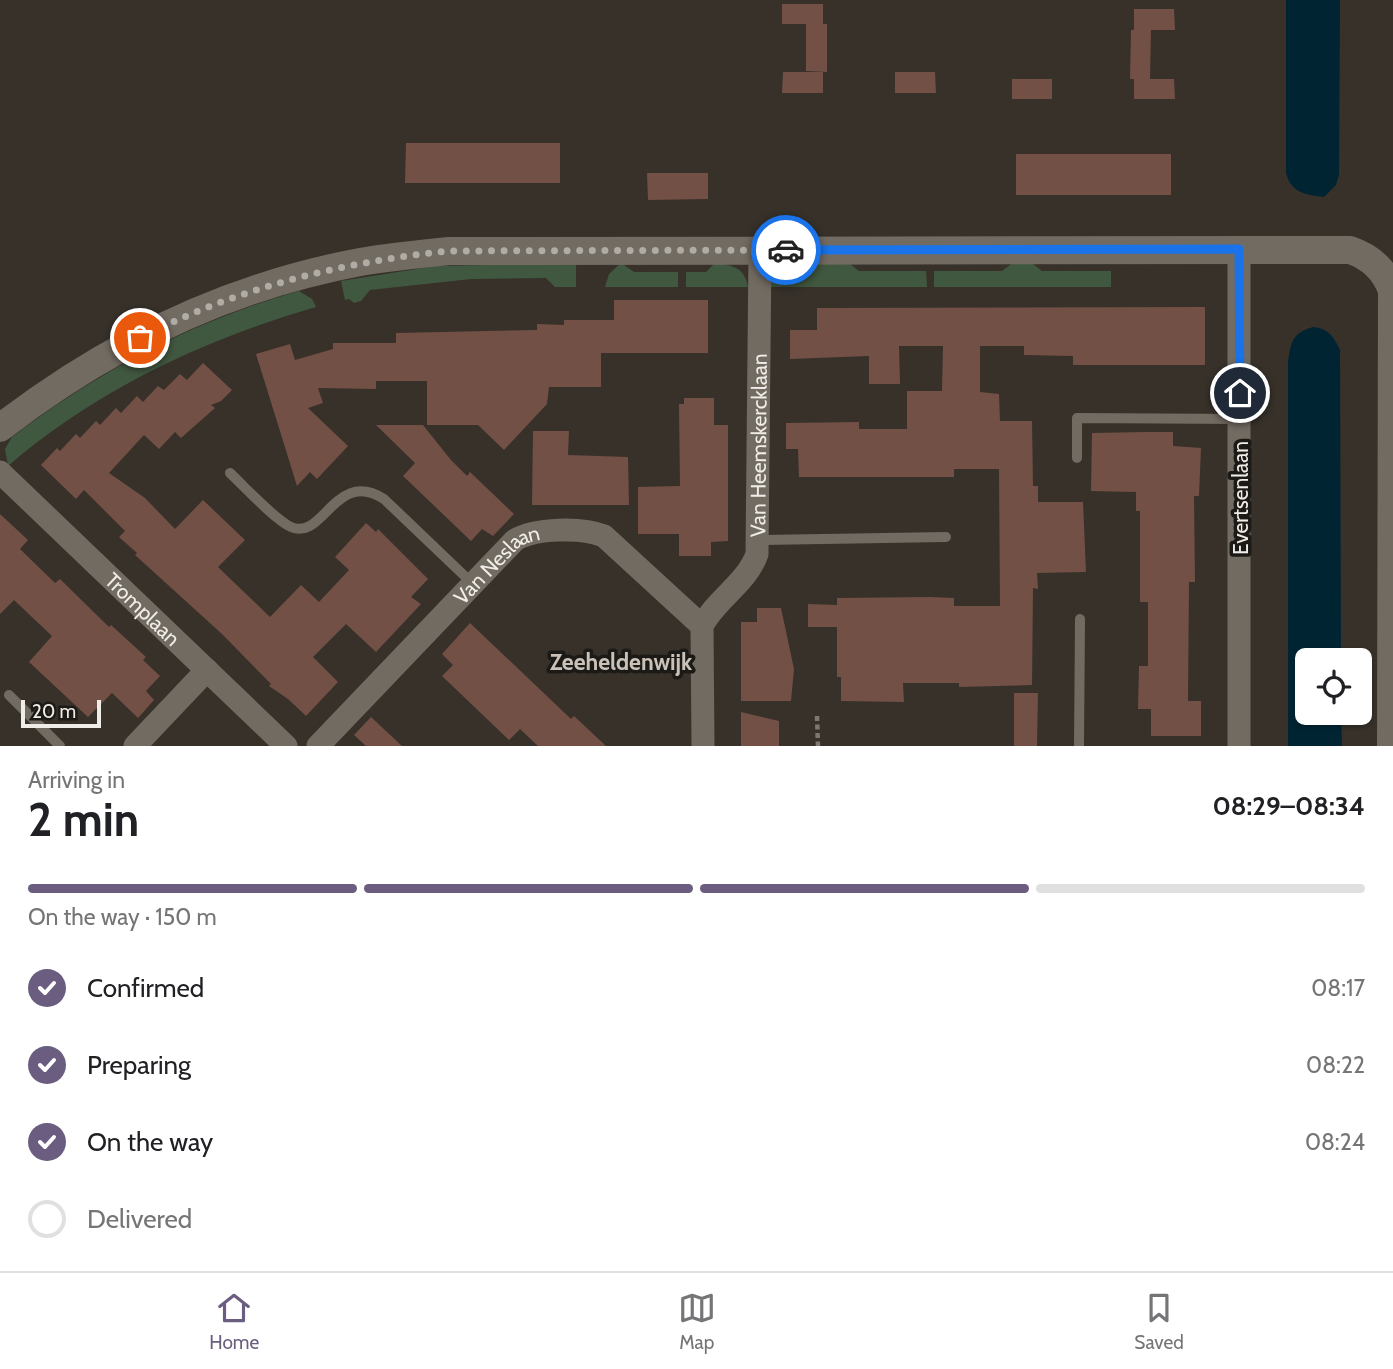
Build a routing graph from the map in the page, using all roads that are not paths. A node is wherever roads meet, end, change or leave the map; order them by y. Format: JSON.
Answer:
{"nodes":[{"id":1,"x":1239,"y":249,"type":"junction"},
{"id":2,"x":760,"y":250,"type":"junction"},
{"id":3,"x":1240,"y":419,"type":"junction"},
{"id":4,"x":0,"y":428,"type":"edge"},
{"id":5,"x":1077,"y":458,"type":"dead end"},
{"id":6,"x":0,"y":472,"type":"edge"},
{"id":7,"x":230,"y":472,"type":"dead end"},
{"id":8,"x":946,"y":537,"type":"dead end"},
{"id":9,"x":758,"y":540,"type":"junction"},
{"id":10,"x":472,"y":583,"type":"junction"},
{"id":11,"x":1080,"y":618,"type":"dead end"},
{"id":12,"x":702,"y":626,"type":"junction"},
{"id":13,"x":207,"y":670,"type":"junction"},
{"id":14,"x":9,"y":695,"type":"dead end"},
{"id":15,"x":60,"y":746,"type":"edge"},
{"id":16,"x":135,"y":746,"type":"edge"},
{"id":17,"x":286,"y":746,"type":"edge"},
{"id":18,"x":318,"y":746,"type":"edge"},
{"id":19,"x":703,"y":746,"type":"edge"},
{"id":20,"x":1079,"y":746,"type":"edge"},
{"id":21,"x":1239,"y":746,"type":"edge"},
{"id":22,"x":1391,"y":746,"type":"edge"}],
"edges":[{"from":1,"to":2,"type":"street"},
{"from":1,"to":3,"type":"street","name":"Evertsenlaan"},
{"from":1,"to":22,"type":"street"},
{"from":2,"to":4,"type":"street"},
{"from":2,"to":9,"type":"street","name":"Van Heemskercklaan"},
{"from":3,"to":5,"type":"lane"},
{"from":3,"to":21,"type":"street","name":"Evertsenlaan"},
{"from":6,"to":13,"type":"street","name":"Tromplaan"},
{"from":7,"to":10,"type":"lane"},
{"from":8,"to":9,"type":"lane"},
{"from":9,"to":12,"type":"street","name":"Van Heemskercklaan"},
{"from":10,"to":12,"type":"street","name":"Van Neslaan"},
{"from":10,"to":18,"type":"street","name":"Van Neslaan"},
{"from":11,"to":20,"type":"lane"},
{"from":12,"to":19,"type":"street"},
{"from":13,"to":16,"type":"street"},
{"from":13,"to":17,"type":"street","name":"Tromplaan"},
{"from":14,"to":15,"type":"lane"}]}
